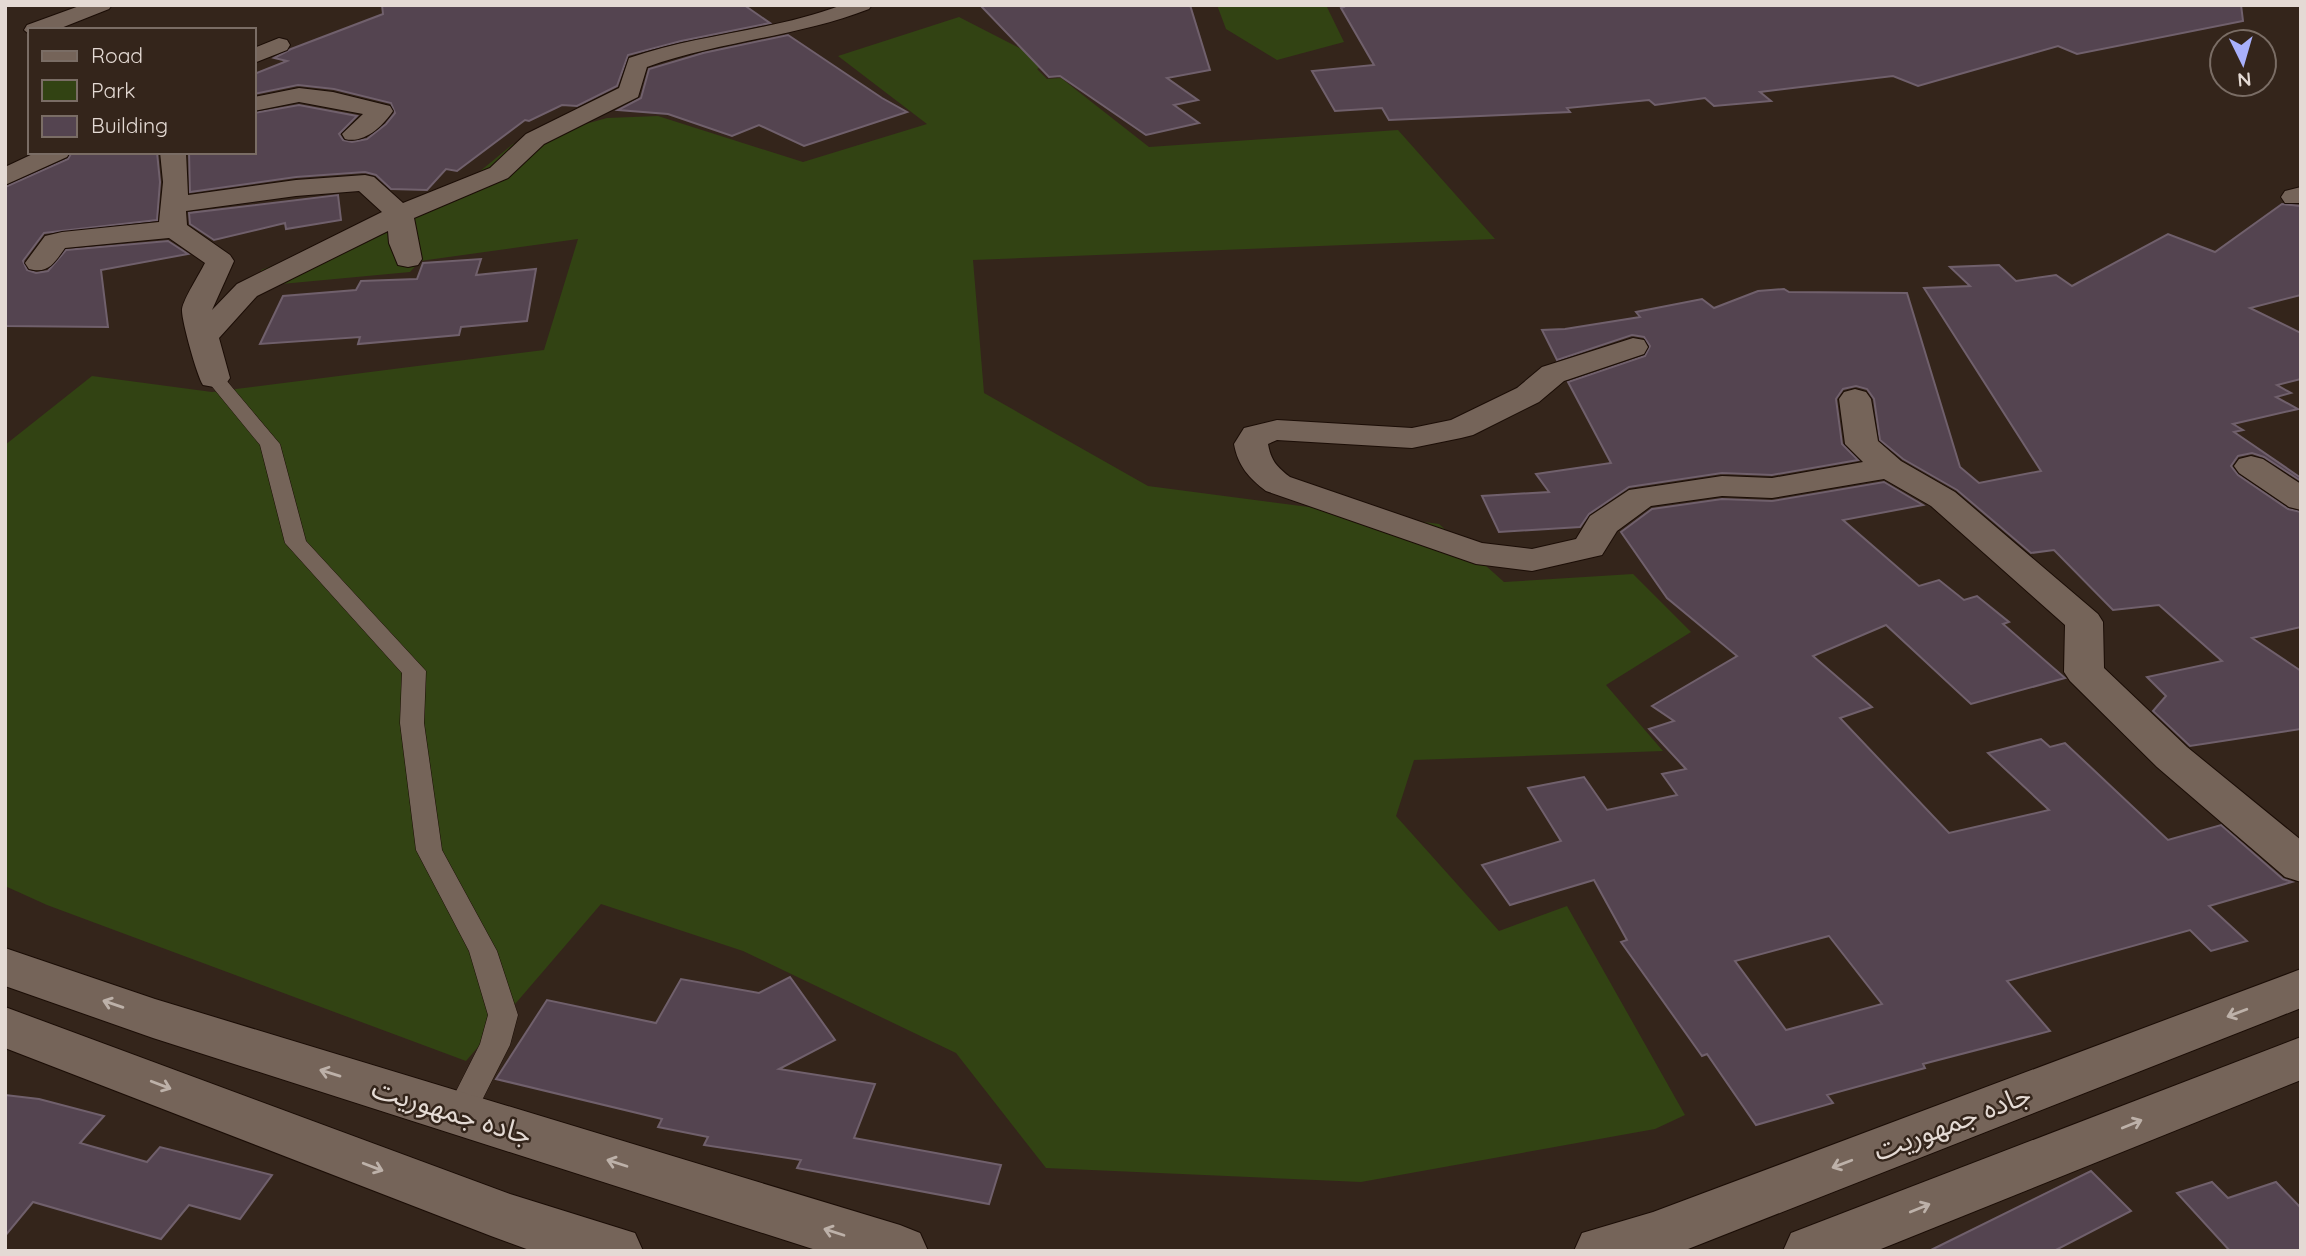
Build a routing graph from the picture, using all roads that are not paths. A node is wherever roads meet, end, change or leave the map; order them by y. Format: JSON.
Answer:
{"nodes":[{"id":1,"x":102,"y":5,"type":"edge"},
{"id":2,"x":862,"y":5,"type":"edge"},
{"id":3,"x":40,"y":28,"type":"edge"},
{"id":4,"x":279,"y":45,"type":"dead end"},
{"id":5,"x":256,"y":55,"type":"edge"},
{"id":6,"x":256,"y":104,"type":"edge"},
{"id":7,"x":354,"y":134,"type":"dead end"},
{"id":8,"x":54,"y":154,"type":"edge"},
{"id":9,"x":173,"y":154,"type":"edge"},
{"id":10,"x":5,"y":177,"type":"edge"},
{"id":11,"x":400,"y":214,"type":"junction"},
{"id":12,"x":174,"y":217,"type":"junction"},
{"id":13,"x":408,"y":259,"type":"dead end"},
{"id":14,"x":38,"y":263,"type":"dead end"},
{"id":15,"x":202,"y":338,"type":"junction"},
{"id":16,"x":1633,"y":347,"type":"dead end"},
{"id":17,"x":214,"y":377,"type":"joint"},
{"id":18,"x":1856,"y":399,"type":"dead end"},
{"id":19,"x":2251,"y":466,"type":"dead end"},
{"id":20,"x":1889,"y":468,"type":"junction"},
{"id":21,"x":2301,"y":500,"type":"edge"},
{"id":22,"x":2301,"y":865,"type":"edge"},
{"id":23,"x":5,"y":967,"type":"edge"},
{"id":24,"x":2301,"y":988,"type":"edge"},
{"id":25,"x":5,"y":1027,"type":"edge"},
{"id":26,"x":2301,"y":1058,"type":"edge"},
{"id":27,"x":460,"y":1113,"type":"junction"},
{"id":28,"x":615,"y":1251,"type":"edge"},
{"id":29,"x":900,"y":1251,"type":"edge"},
{"id":30,"x":1602,"y":1251,"type":"edge"},
{"id":31,"x":1811,"y":1251,"type":"edge"}],
"edges":[{"from":1,"to":3,"type":"street"},
{"from":2,"to":11,"type":"street"},
{"from":4,"to":5,"type":"street"},
{"from":6,"to":7,"type":"street"},
{"from":8,"to":10,"type":"street"},
{"from":9,"to":12,"type":"street"},
{"from":11,"to":12,"type":"street"},
{"from":11,"to":13,"type":"street"},
{"from":11,"to":15,"type":"street"},
{"from":12,"to":14,"type":"street"},
{"from":12,"to":15,"type":"street"},
{"from":15,"to":17,"type":"street"},
{"from":16,"to":20,"type":"street"},
{"from":17,"to":27,"type":"lane"},
{"from":18,"to":20,"type":"street"},
{"from":19,"to":21,"type":"street"},
{"from":20,"to":22,"type":"street"},
{"from":27,"to":23,"type":"street","name":"جاده جمهوریت","one_way":true},
{"from":24,"to":30,"type":"street","name":"جاده جمهوریت","one_way":true},
{"from":25,"to":28,"type":"street","one_way":true},
{"from":31,"to":26,"type":"street","one_way":true},
{"from":29,"to":27,"type":"street","name":"جاده جمهوریت","one_way":true}]}
